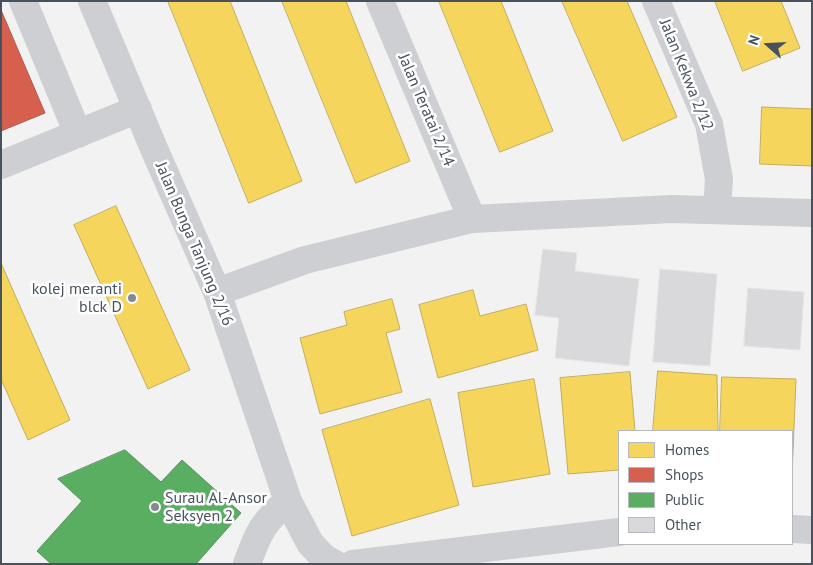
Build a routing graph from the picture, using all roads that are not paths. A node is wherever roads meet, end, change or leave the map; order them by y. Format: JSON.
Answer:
{"nodes":[{"id":1,"x":23,"y":1,"type":"edge"},
{"id":2,"x":92,"y":1,"type":"edge"},
{"id":3,"x":380,"y":1,"type":"edge"},
{"id":4,"x":656,"y":1,"type":"edge"},
{"id":5,"x":138,"y":110,"type":"junction"},
{"id":6,"x":78,"y":134,"type":"junction"},
{"id":7,"x":1,"y":166,"type":"edge"},
{"id":8,"x":718,"y":210,"type":"junction"},
{"id":9,"x":812,"y":212,"type":"edge"},
{"id":10,"x":472,"y":219,"type":"junction"},
{"id":11,"x":217,"y":292,"type":"junction"},
{"id":12,"x":288,"y":501,"type":"junction"},
{"id":13,"x":793,"y":529,"type":"edge"},
{"id":14,"x":812,"y":530,"type":"edge"},
{"id":15,"x":618,"y":532,"type":"edge"},
{"id":16,"x":359,"y":563,"type":"edge"},
{"id":17,"x":247,"y":564,"type":"edge"},
{"id":18,"x":335,"y":564,"type":"edge"}],
"edges":[{"from":1,"to":6,"type":"street"},
{"from":2,"to":5,"type":"street","name":"Jalan Bunga Tanjung 2/16"},
{"from":3,"to":10,"type":"street","name":"Jalan Teratai 2/14"},
{"from":4,"to":8,"type":"street","name":"Jalan Kekwa 2/12"},
{"from":5,"to":6,"type":"street"},
{"from":5,"to":11,"type":"street","name":"Jalan Bunga Tanjung 2/16"},
{"from":6,"to":7,"type":"street"},
{"from":8,"to":9,"type":"street"},
{"from":8,"to":10,"type":"street"},
{"from":10,"to":11,"type":"street"},
{"from":11,"to":12,"type":"street","name":"Jalan Bunga Tanjung 2/16"},
{"from":12,"to":17,"type":"street"},
{"from":12,"to":18,"type":"street","name":"Jalan Bunga Tanjung 2/16"},
{"from":13,"to":14,"type":"street"},
{"from":15,"to":16,"type":"street"}]}
